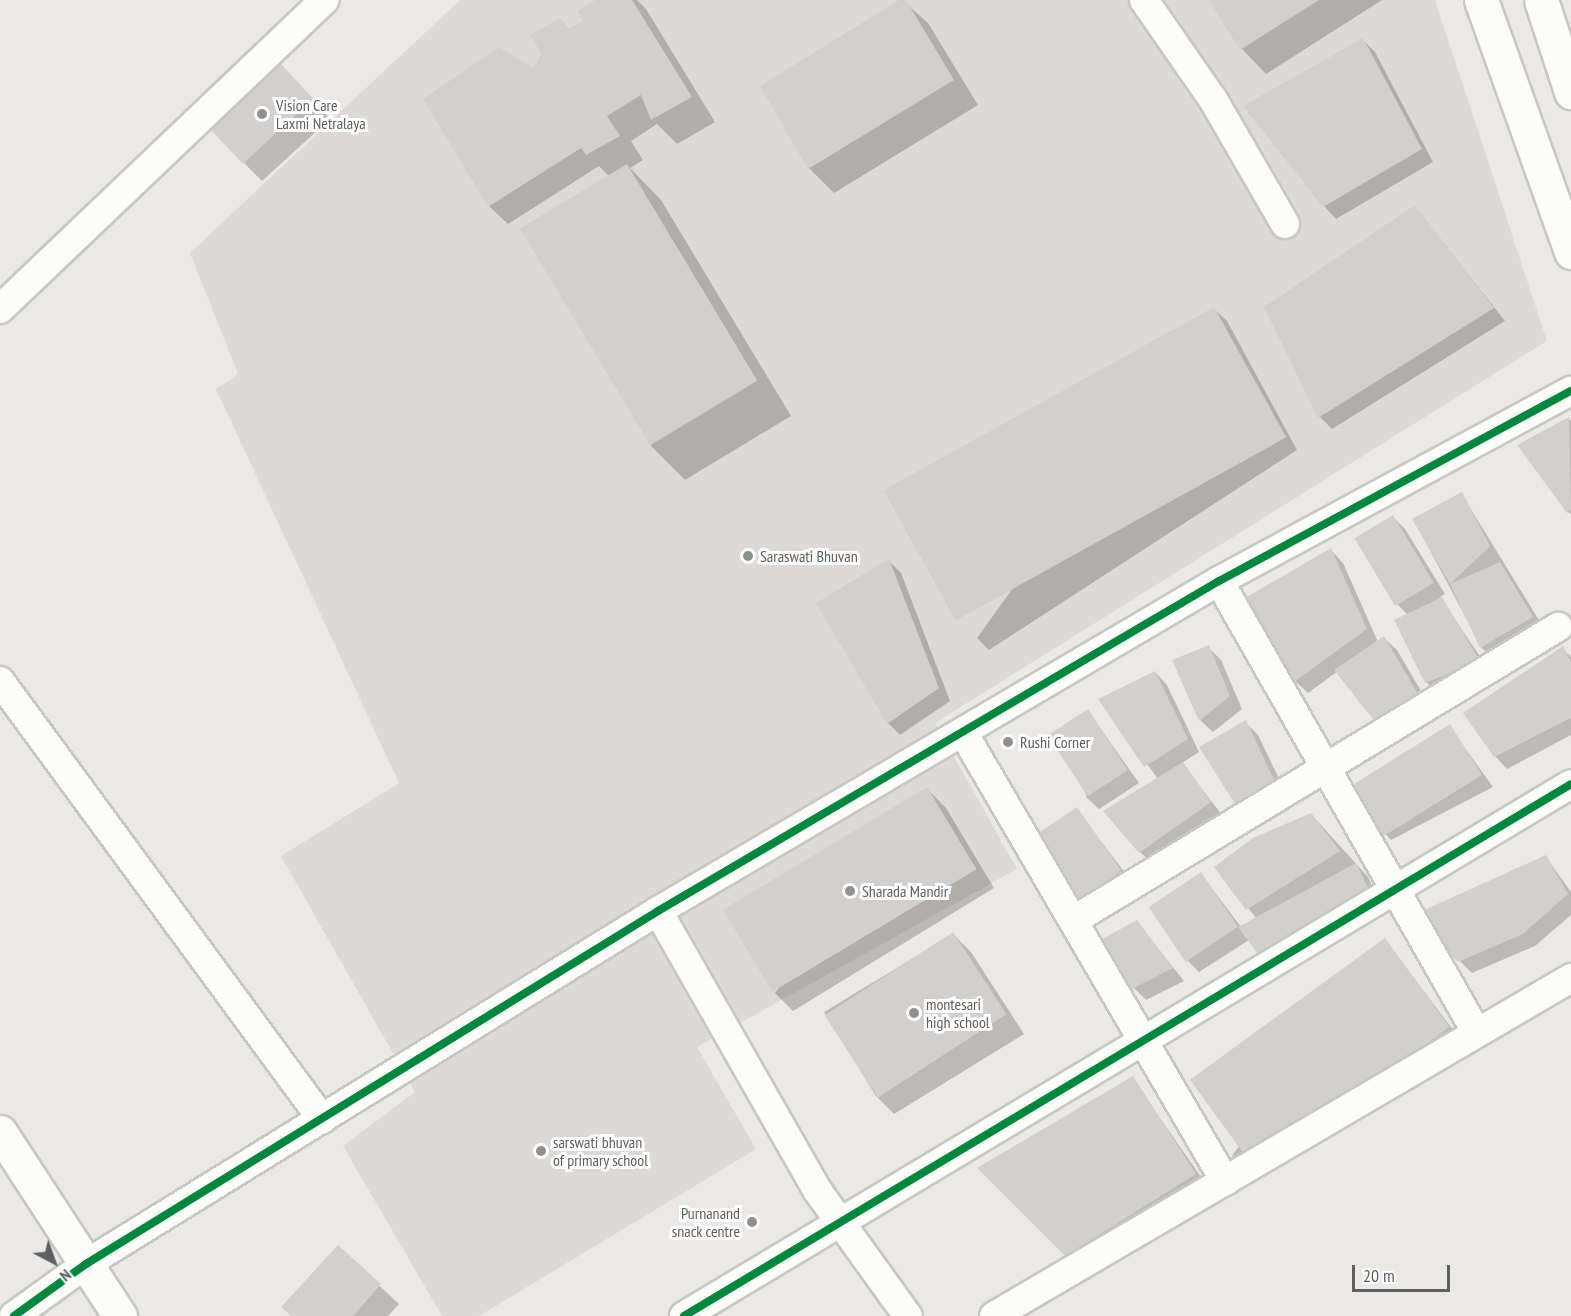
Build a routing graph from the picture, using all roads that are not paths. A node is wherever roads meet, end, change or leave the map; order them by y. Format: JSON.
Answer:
{"nodes":[{"id":1,"x":325,"y":0,"type":"edge"},
{"id":2,"x":1144,"y":0,"type":"edge"},
{"id":3,"x":1481,"y":0,"type":"edge"},
{"id":4,"x":1541,"y":0,"type":"edge"},
{"id":5,"x":1571,"y":92,"type":"edge"},
{"id":6,"x":1285,"y":224,"type":"dead end"},
{"id":7,"x":1571,"y":252,"type":"edge"},
{"id":8,"x":0,"y":309,"type":"edge"},
{"id":9,"x":1571,"y":391,"type":"edge"},
{"id":10,"x":1220,"y":581,"type":"junction"},
{"id":11,"x":1558,"y":627,"type":"dead end"},
{"id":12,"x":0,"y":681,"type":"edge"},
{"id":13,"x":964,"y":734,"type":"junction"},
{"id":14,"x":1326,"y":768,"type":"junction"},
{"id":15,"x":1571,"y":784,"type":"edge"},
{"id":16,"x":1395,"y":889,"type":"junction"},
{"id":17,"x":658,"y":911,"type":"junction"},
{"id":18,"x":1074,"y":920,"type":"junction"},
{"id":19,"x":1571,"y":978,"type":"edge"},
{"id":20,"x":1478,"y":1033,"type":"junction"},
{"id":21,"x":1144,"y":1039,"type":"junction"},
{"id":22,"x":322,"y":1119,"type":"junction"},
{"id":23,"x":0,"y":1131,"type":"edge"},
{"id":24,"x":1225,"y":1181,"type":"junction"},
{"id":25,"x":840,"y":1221,"type":"junction"},
{"id":26,"x":86,"y":1264,"type":"junction"},
{"id":27,"x":14,"y":1316,"type":"edge"},
{"id":28,"x":120,"y":1316,"type":"edge"},
{"id":29,"x":684,"y":1316,"type":"edge"},
{"id":30,"x":908,"y":1316,"type":"edge"},
{"id":31,"x":994,"y":1316,"type":"edge"}],
"edges":[{"from":1,"to":8,"type":"street"},
{"from":2,"to":6,"type":"street"},
{"from":3,"to":7,"type":"street"},
{"from":4,"to":5,"type":"street"},
{"from":9,"to":10,"type":"street"},
{"from":10,"to":13,"type":"street"},
{"from":10,"to":14,"type":"street"},
{"from":11,"to":14,"type":"street"},
{"from":12,"to":22,"type":"street"},
{"from":13,"to":17,"type":"street"},
{"from":13,"to":18,"type":"street"},
{"from":14,"to":16,"type":"street"},
{"from":14,"to":18,"type":"street"},
{"from":15,"to":16,"type":"street"},
{"from":16,"to":20,"type":"street"},
{"from":16,"to":21,"type":"street"},
{"from":17,"to":22,"type":"street"},
{"from":17,"to":25,"type":"street"},
{"from":18,"to":21,"type":"street"},
{"from":19,"to":20,"type":"street"},
{"from":20,"to":24,"type":"street"},
{"from":21,"to":24,"type":"street"},
{"from":21,"to":25,"type":"street"},
{"from":22,"to":26,"type":"street"},
{"from":23,"to":26,"type":"street"},
{"from":24,"to":31,"type":"street"},
{"from":25,"to":29,"type":"street"},
{"from":25,"to":30,"type":"street"},
{"from":26,"to":27,"type":"street"},
{"from":26,"to":28,"type":"street"}]}
